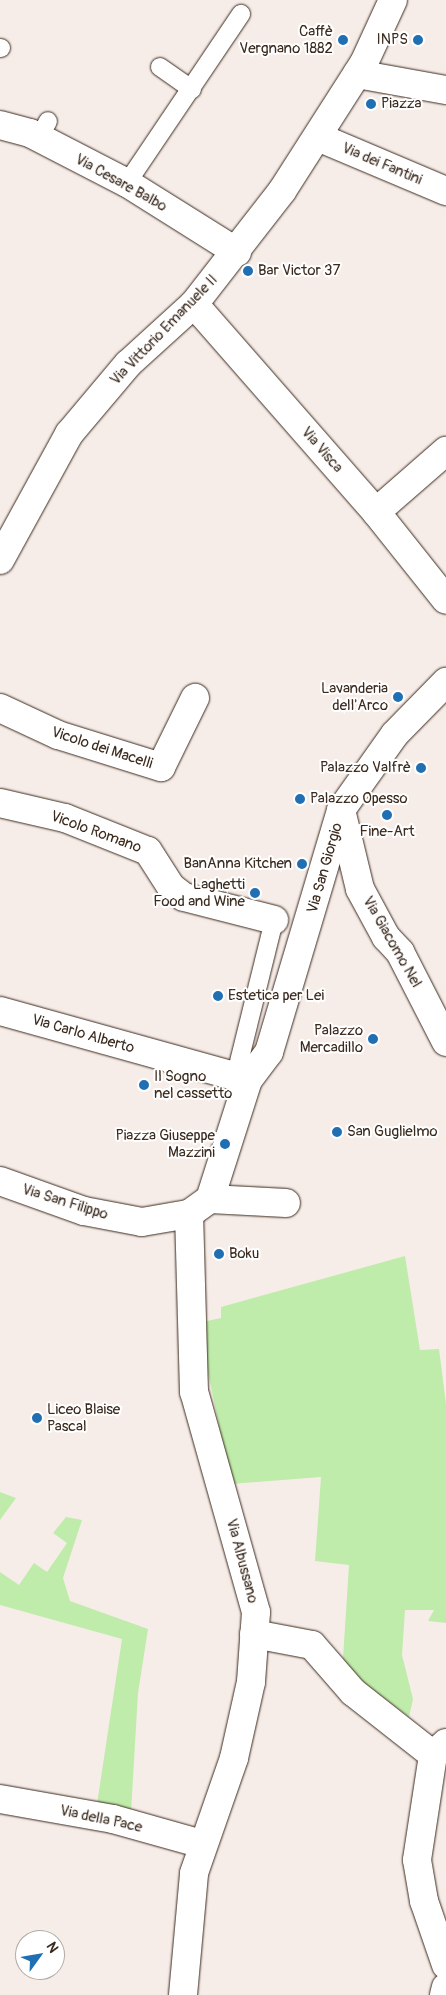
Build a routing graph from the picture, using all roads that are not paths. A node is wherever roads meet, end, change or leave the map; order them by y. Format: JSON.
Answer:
{"nodes":[{"id":1,"x":393,"y":0,"type":"edge"},
{"id":2,"x":241,"y":14,"type":"dead end"},
{"id":3,"x":160,"y":67,"type":"dead end"},
{"id":4,"x":357,"y":74,"type":"junction"},
{"id":5,"x":192,"y":89,"type":"junction"},
{"id":6,"x":446,"y":90,"type":"edge"},
{"id":7,"x":0,"y":125,"type":"edge"},
{"id":8,"x":318,"y":137,"type":"junction"},
{"id":9,"x":127,"y":183,"type":"junction"},
{"id":10,"x":446,"y":191,"type":"edge"},
{"id":11,"x":237,"y":252,"type":"junction"},
{"id":12,"x":194,"y":304,"type":"junction"},
{"id":13,"x":446,"y":451,"type":"edge"},
{"id":14,"x":376,"y":512,"type":"junction"},
{"id":15,"x":10,"y":516,"type":"edge"},
{"id":16,"x":0,"y":560,"type":"edge"},
{"id":17,"x":446,"y":600,"type":"edge"},
{"id":18,"x":446,"y":682,"type":"edge"},
{"id":19,"x":195,"y":698,"type":"dead end"},
{"id":20,"x":0,"y":708,"type":"edge"},
{"id":21,"x":0,"y":803,"type":"edge"},
{"id":22,"x":341,"y":810,"type":"junction"},
{"id":23,"x":274,"y":920,"type":"joint"},
{"id":24,"x":0,"y":1011,"type":"edge"},
{"id":25,"x":446,"y":1042,"type":"edge"},
{"id":26,"x":242,"y":1079,"type":"junction"},
{"id":27,"x":0,"y":1181,"type":"edge"},
{"id":28,"x":286,"y":1203,"type":"dead end"},
{"id":29,"x":200,"y":1206,"type":"junction"},
{"id":30,"x":254,"y":1634,"type":"junction"},
{"id":31,"x":439,"y":1749,"type":"edge"},
{"id":32,"x":0,"y":1800,"type":"edge"},
{"id":33,"x":202,"y":1844,"type":"junction"},
{"id":34,"x":446,"y":1964,"type":"edge"},
{"id":35,"x":446,"y":1988,"type":"edge"},
{"id":36,"x":183,"y":1995,"type":"edge"},
{"id":37,"x":444,"y":1995,"type":"edge"}],
"edges":[{"from":1,"to":4,"type":"street","name":"Via Vittorio Emanuele II"},
{"from":2,"to":5,"type":"lane"},
{"from":3,"to":5,"type":"lane"},
{"from":4,"to":6,"type":"street"},
{"from":4,"to":8,"type":"street","name":"Via Vittorio Emanuele II"},
{"from":5,"to":9,"type":"lane"},
{"from":7,"to":9,"type":"street","name":"Via Cesare Balbo"},
{"from":8,"to":10,"type":"street","name":"Via dei Fantini"},
{"from":8,"to":11,"type":"street","name":"Via Vittorio Emanuele II"},
{"from":9,"to":11,"type":"street","name":"Via Cesare Balbo"},
{"from":11,"to":12,"type":"street","name":"Via Vittorio Emanuele II"},
{"from":12,"to":14,"type":"street","name":"Via Visca"},
{"from":12,"to":15,"type":"street","name":"Via Vittorio Emanuele II"},
{"from":13,"to":14,"type":"street"},
{"from":14,"to":17,"type":"street","name":"Via Visca"},
{"from":15,"to":16,"type":"street","name":"Via Vittorio Emanuele II"},
{"from":18,"to":22,"type":"street","name":"Via San Giorgio"},
{"from":19,"to":20,"type":"street","name":"Vicolo dei Macelli"},
{"from":21,"to":23,"type":"street","name":"Vicolo Romano"},
{"from":22,"to":25,"type":"street","name":"Via Giacomo Nel"},
{"from":22,"to":26,"type":"street","name":"Via San Giorgio"},
{"from":23,"to":26,"type":"lane","name":"Vicolo Romano"},
{"from":24,"to":26,"type":"street","name":"Via Carlo Alberto"},
{"from":26,"to":29,"type":"street"},
{"from":27,"to":29,"type":"street","name":"Via San Filippo"},
{"from":28,"to":29,"type":"street"},
{"from":29,"to":30,"type":"street","name":"Via Albussano"},
{"from":30,"to":31,"type":"street"},
{"from":30,"to":33,"type":"street","name":"Via Albussano"},
{"from":31,"to":34,"type":"street"},
{"from":32,"to":33,"type":"street","name":"Via della Pace"},
{"from":33,"to":36,"type":"street","name":"Via Albussano"},
{"from":35,"to":37,"type":"street"}]}
